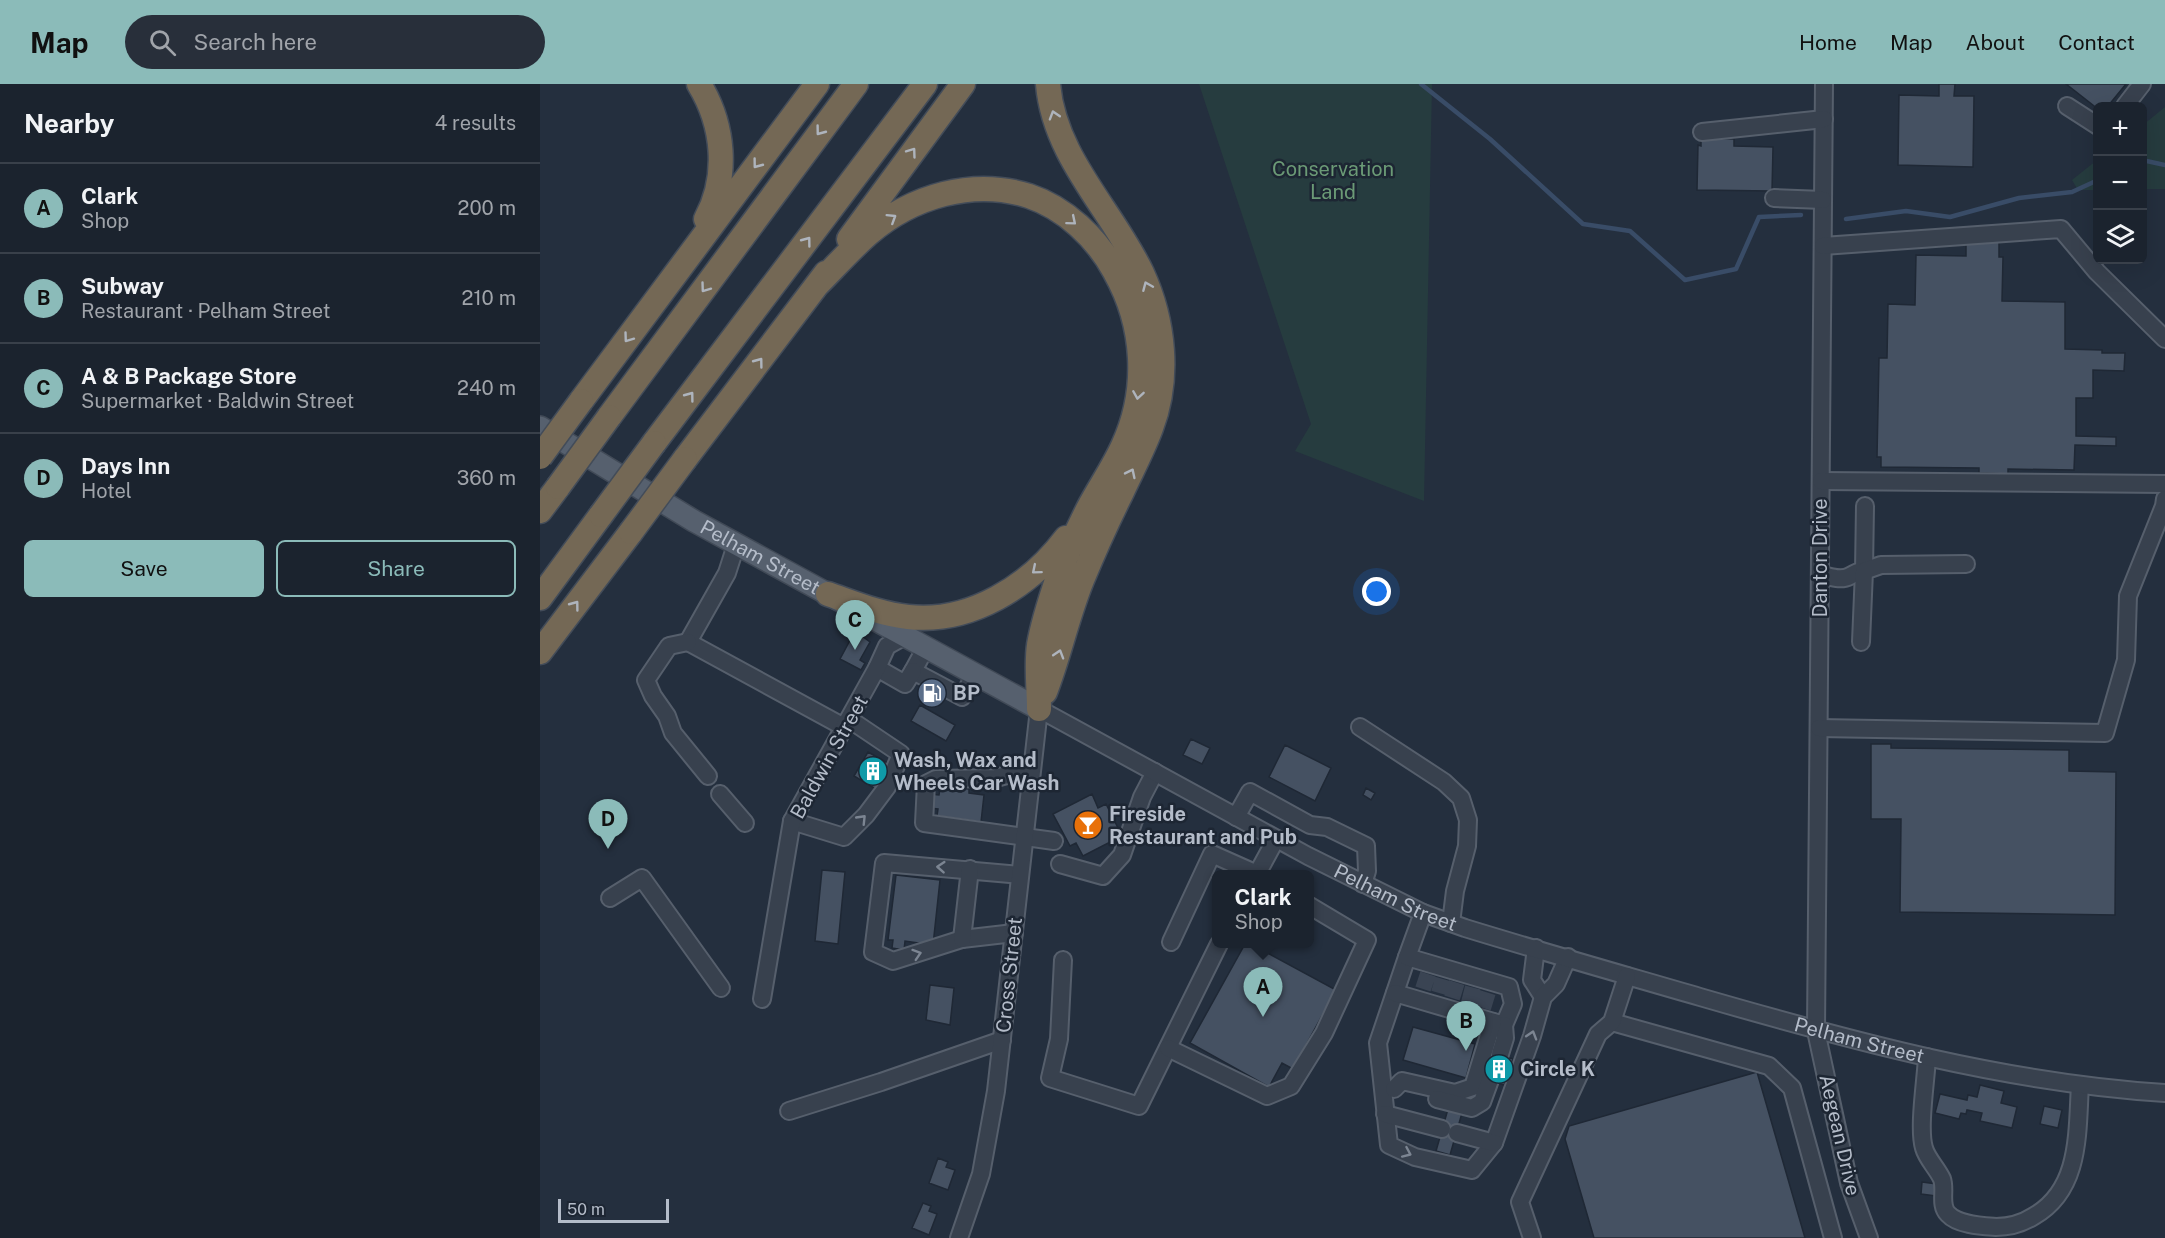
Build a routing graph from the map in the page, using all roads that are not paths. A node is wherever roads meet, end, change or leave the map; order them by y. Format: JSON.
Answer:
{"nodes":[{"id":1,"x":699,"y":84,"type":"edge"},
{"id":2,"x":818,"y":84,"type":"edge"},
{"id":3,"x":856,"y":84,"type":"edge"},
{"id":4,"x":925,"y":84,"type":"edge"},
{"id":5,"x":963,"y":84,"type":"edge"},
{"id":6,"x":1048,"y":84,"type":"edge"},
{"id":7,"x":1824,"y":84,"type":"edge"},
{"id":8,"x":2142,"y":84,"type":"edge"},
{"id":9,"x":2128,"y":102,"type":"edge"},
{"id":10,"x":2067,"y":106,"type":"dead end"},
{"id":11,"x":1824,"y":119,"type":"junction"},
{"id":12,"x":2093,"y":123,"type":"edge"},
{"id":13,"x":1702,"y":132,"type":"dead end"},
{"id":14,"x":1774,"y":198,"type":"dead end"},
{"id":15,"x":1823,"y":200,"type":"junction"},
{"id":16,"x":1823,"y":246,"type":"junction"},
{"id":17,"x":817,"y":285,"type":"junction"},
{"id":18,"x":650,"y":308,"type":"junction"},
{"id":19,"x":2165,"y":339,"type":"edge"},
{"id":20,"x":540,"y":428,"type":"edge"},
{"id":21,"x":540,"y":457,"type":"edge"},
{"id":22,"x":1821,"y":481,"type":"junction"},
{"id":23,"x":2165,"y":483,"type":"edge"},
{"id":24,"x":2165,"y":499,"type":"edge"},
{"id":25,"x":1865,"y":507,"type":"dead end"},
{"id":26,"x":1088,"y":509,"type":"junction"},
{"id":27,"x":540,"y":511,"type":"edge"},
{"id":28,"x":736,"y":545,"type":"junction"},
{"id":29,"x":1966,"y":564,"type":"dead end"},
{"id":30,"x":1861,"y":571,"type":"junction"},
{"id":31,"x":1820,"y":574,"type":"junction"},
{"id":32,"x":828,"y":594,"type":"junction"},
{"id":33,"x":540,"y":598,"type":"edge"},
{"id":34,"x":905,"y":636,"type":"junction"},
{"id":35,"x":688,"y":642,"type":"junction"},
{"id":36,"x":1861,"y":642,"type":"dead end"},
{"id":37,"x":926,"y":647,"type":"junction"},
{"id":38,"x":540,"y":652,"type":"edge"},
{"id":39,"x":878,"y":668,"type":"junction"},
{"id":40,"x":913,"y":671,"type":"junction"},
{"id":41,"x":976,"y":674,"type":"junction"},
{"id":42,"x":1039,"y":709,"type":"junction"},
{"id":43,"x":847,"y":723,"type":"junction"},
{"id":44,"x":1360,"y":727,"type":"dead end"},
{"id":45,"x":1819,"y":728,"type":"junction"},
{"id":46,"x":1032,"y":768,"type":"junction"},
{"id":47,"x":1155,"y":772,"type":"junction"},
{"id":48,"x":708,"y":776,"type":"dead end"},
{"id":49,"x":720,"y":794,"type":"dead end"},
{"id":50,"x":1236,"y":817,"type":"junction"},
{"id":51,"x":792,"y":821,"type":"junction"},
{"id":52,"x":745,"y":823,"type":"dead end"},
{"id":53,"x":1024,"y":836,"type":"junction"},
{"id":54,"x":1276,"y":839,"type":"junction"},
{"id":55,"x":1054,"y":841,"type":"dead end"},
{"id":56,"x":1059,"y":864,"type":"dead end"},
{"id":57,"x":970,"y":869,"type":"junction"},
{"id":58,"x":1248,"y":870,"type":"edge"},
{"id":59,"x":1259,"y":870,"type":"edge"},
{"id":60,"x":1020,"y":874,"type":"junction"},
{"id":61,"x":1362,"y":884,"type":"junction"},
{"id":62,"x":610,"y":898,"type":"dead end"},
{"id":63,"x":1314,"y":908,"type":"edge"},
{"id":64,"x":1423,"y":913,"type":"junction"},
{"id":65,"x":1451,"y":923,"type":"junction"},
{"id":66,"x":1014,"y":933,"type":"junction"},
{"id":67,"x":962,"y":939,"type":"junction"},
{"id":68,"x":1171,"y":942,"type":"dead end"},
{"id":69,"x":1217,"y":948,"type":"edge"},
{"id":70,"x":1536,"y":948,"type":"junction"},
{"id":71,"x":1407,"y":957,"type":"junction"},
{"id":72,"x":1568,"y":957,"type":"junction"},
{"id":73,"x":1063,"y":960,"type":"dead end"},
{"id":74,"x":1626,"y":976,"type":"junction"},
{"id":75,"x":721,"y":988,"type":"dead end"},
{"id":76,"x":1395,"y":993,"type":"junction"},
{"id":77,"x":1459,"y":994,"type":"junction"},
{"id":78,"x":762,"y":999,"type":"dead end"},
{"id":79,"x":1513,"y":1004,"type":"junction"},
{"id":80,"x":1540,"y":1004,"type":"junction"},
{"id":81,"x":1612,"y":1022,"type":"junction"},
{"id":82,"x":1816,"y":1031,"type":"junction"},
{"id":83,"x":1002,"y":1040,"type":"junction"},
{"id":84,"x":1168,"y":1048,"type":"junction"},
{"id":85,"x":1500,"y":1054,"type":"tunnel mouth"},
{"id":86,"x":1927,"y":1057,"type":"junction"},
{"id":87,"x":1490,"y":1080,"type":"tunnel mouth"},
{"id":88,"x":2080,"y":1085,"type":"junction"},
{"id":89,"x":1387,"y":1087,"type":"junction"},
{"id":90,"x":2165,"y":1093,"type":"edge"},
{"id":91,"x":789,"y":1111,"type":"dead end"},
{"id":92,"x":1385,"y":1114,"type":"junction"},
{"id":93,"x":1494,"y":1143,"type":"junction"},
{"id":94,"x":959,"y":1238,"type":"edge"},
{"id":95,"x":1532,"y":1238,"type":"edge"},
{"id":96,"x":1833,"y":1238,"type":"edge"},
{"id":97,"x":1869,"y":1238,"type":"edge"}],
"edges":[{"from":1,"to":18,"type":"highway"},
{"from":2,"to":18,"type":"highway","one_way":true},
{"from":3,"to":27,"type":"highway","one_way":true,"bridge":true},
{"from":33,"to":4,"type":"highway","one_way":true,"bridge":true},
{"from":17,"to":5,"type":"highway","one_way":true},
{"from":42,"to":6,"type":"highway","one_way":true},
{"from":7,"to":11,"type":"street","name":"Danton Drive"},
{"from":8,"to":9,"type":"street"},
{"from":10,"to":12,"type":"street"},
{"from":11,"to":13,"type":"street"},
{"from":11,"to":15,"type":"street","name":"Danton Drive"},
{"from":14,"to":15,"type":"street"},
{"from":15,"to":16,"type":"street","name":"Danton Drive"},
{"from":16,"to":19,"type":"street"},
{"from":16,"to":22,"type":"street","name":"Danton Drive"},
{"from":17,"to":26,"type":"highway","one_way":true},
{"from":38,"to":17,"type":"highway","one_way":true,"bridge":true},
{"from":18,"to":21,"type":"highway","one_way":true,"bridge":true},
{"from":20,"to":28,"type":"main road","name":"Pelham Street"},
{"from":22,"to":23,"type":"street"},
{"from":22,"to":31,"type":"street","name":"Danton Drive"},
{"from":24,"to":45,"type":"street"},
{"from":25,"to":30,"type":"street"},
{"from":26,"to":32,"type":"highway","one_way":true},
{"from":26,"to":42,"type":"highway"},
{"from":28,"to":32,"type":"main road","name":"Pelham Street"},
{"from":28,"to":35,"type":"street"},
{"from":29,"to":30,"type":"street"},
{"from":30,"to":31,"type":"street"},
{"from":30,"to":36,"type":"street"},
{"from":31,"to":45,"type":"street","name":"Danton Drive"},
{"from":32,"to":34,"type":"main road","name":"Pelham Street"},
{"from":34,"to":37,"type":"main road","name":"Pelham Street"},
{"from":34,"to":39,"type":"street","name":"Baldwin Street"},
{"from":35,"to":43,"type":"street"},
{"from":35,"to":48,"type":"street"},
{"from":37,"to":40,"type":"street"},
{"from":37,"to":41,"type":"main road","name":"Pelham Street"},
{"from":39,"to":40,"type":"street"},
{"from":39,"to":43,"type":"street","name":"Baldwin Street"},
{"from":40,"to":41,"type":"street"},
{"from":41,"to":42,"type":"main road","name":"Pelham Street"},
{"from":42,"to":46,"type":"street","name":"Cross Street"},
{"from":42,"to":47,"type":"street","name":"Pelham Street"},
{"from":43,"to":51,"type":"street","name":"Baldwin Street"},
{"from":51,"to":43,"type":"street","one_way":true},
{"from":44,"to":65,"type":"street"},
{"from":45,"to":82,"type":"street","name":"Danton Drive"},
{"from":46,"to":53,"type":"street","name":"Cross Street"},
{"from":46,"to":53,"type":"street"},
{"from":47,"to":50,"type":"street","name":"Pelham Street"},
{"from":47,"to":56,"type":"street"},
{"from":49,"to":52,"type":"street"},
{"from":50,"to":54,"type":"street","name":"Pelham Street"},
{"from":50,"to":61,"type":"street"},
{"from":51,"to":78,"type":"street","name":"Baldwin Street"},
{"from":53,"to":55,"type":"street"},
{"from":53,"to":60,"type":"street","name":"Cross Street"},
{"from":54,"to":59,"type":"street"},
{"from":54,"to":61,"type":"street","name":"Pelham Street"},
{"from":57,"to":60,"type":"street"},
{"from":57,"to":67,"type":"street"},
{"from":57,"to":67,"type":"street","one_way":true},
{"from":58,"to":68,"type":"street"},
{"from":60,"to":66,"type":"street","name":"Cross Street"},
{"from":61,"to":64,"type":"street","name":"Pelham Street"},
{"from":62,"to":75,"type":"street"},
{"from":63,"to":84,"type":"street"},
{"from":64,"to":65,"type":"street","name":"Pelham Street"},
{"from":64,"to":71,"type":"street"},
{"from":65,"to":70,"type":"street","name":"Pelham Street"},
{"from":66,"to":67,"type":"street"},
{"from":66,"to":83,"type":"street","name":"Cross Street"},
{"from":69,"to":84,"type":"street"},
{"from":70,"to":72,"type":"street","name":"Pelham Street"},
{"from":70,"to":80,"type":"street"},
{"from":71,"to":76,"type":"street"},
{"from":71,"to":77,"type":"street"},
{"from":72,"to":74,"type":"street","name":"Pelham Street"},
{"from":72,"to":80,"type":"street"},
{"from":73,"to":84,"type":"street"},
{"from":74,"to":81,"type":"street"},
{"from":74,"to":82,"type":"street","name":"Pelham Street"},
{"from":76,"to":77,"type":"street"},
{"from":76,"to":89,"type":"street"},
{"from":77,"to":79,"type":"street"},
{"from":77,"to":79,"type":"street"},
{"from":77,"to":85,"type":"street"},
{"from":77,"to":89,"type":"street"},
{"from":79,"to":80,"type":"street"},
{"from":93,"to":80,"type":"street","one_way":true},
{"from":81,"to":95,"type":"street"},
{"from":81,"to":96,"type":"street"},
{"from":82,"to":86,"type":"street","name":"Pelham Street"},
{"from":82,"to":97,"type":"street","name":"Aegean Drive"},
{"from":83,"to":91,"type":"street"},
{"from":83,"to":94,"type":"street","name":"Cross Street"},
{"from":86,"to":88,"type":"street","name":"Pelham Street"},
{"from":86,"to":88,"type":"street"},
{"from":87,"to":89,"type":"street"},
{"from":88,"to":90,"type":"street","name":"Pelham Street"},
{"from":89,"to":92,"type":"street"},
{"from":92,"to":93,"type":"street"},
{"from":92,"to":93,"type":"street","one_way":true}]}
